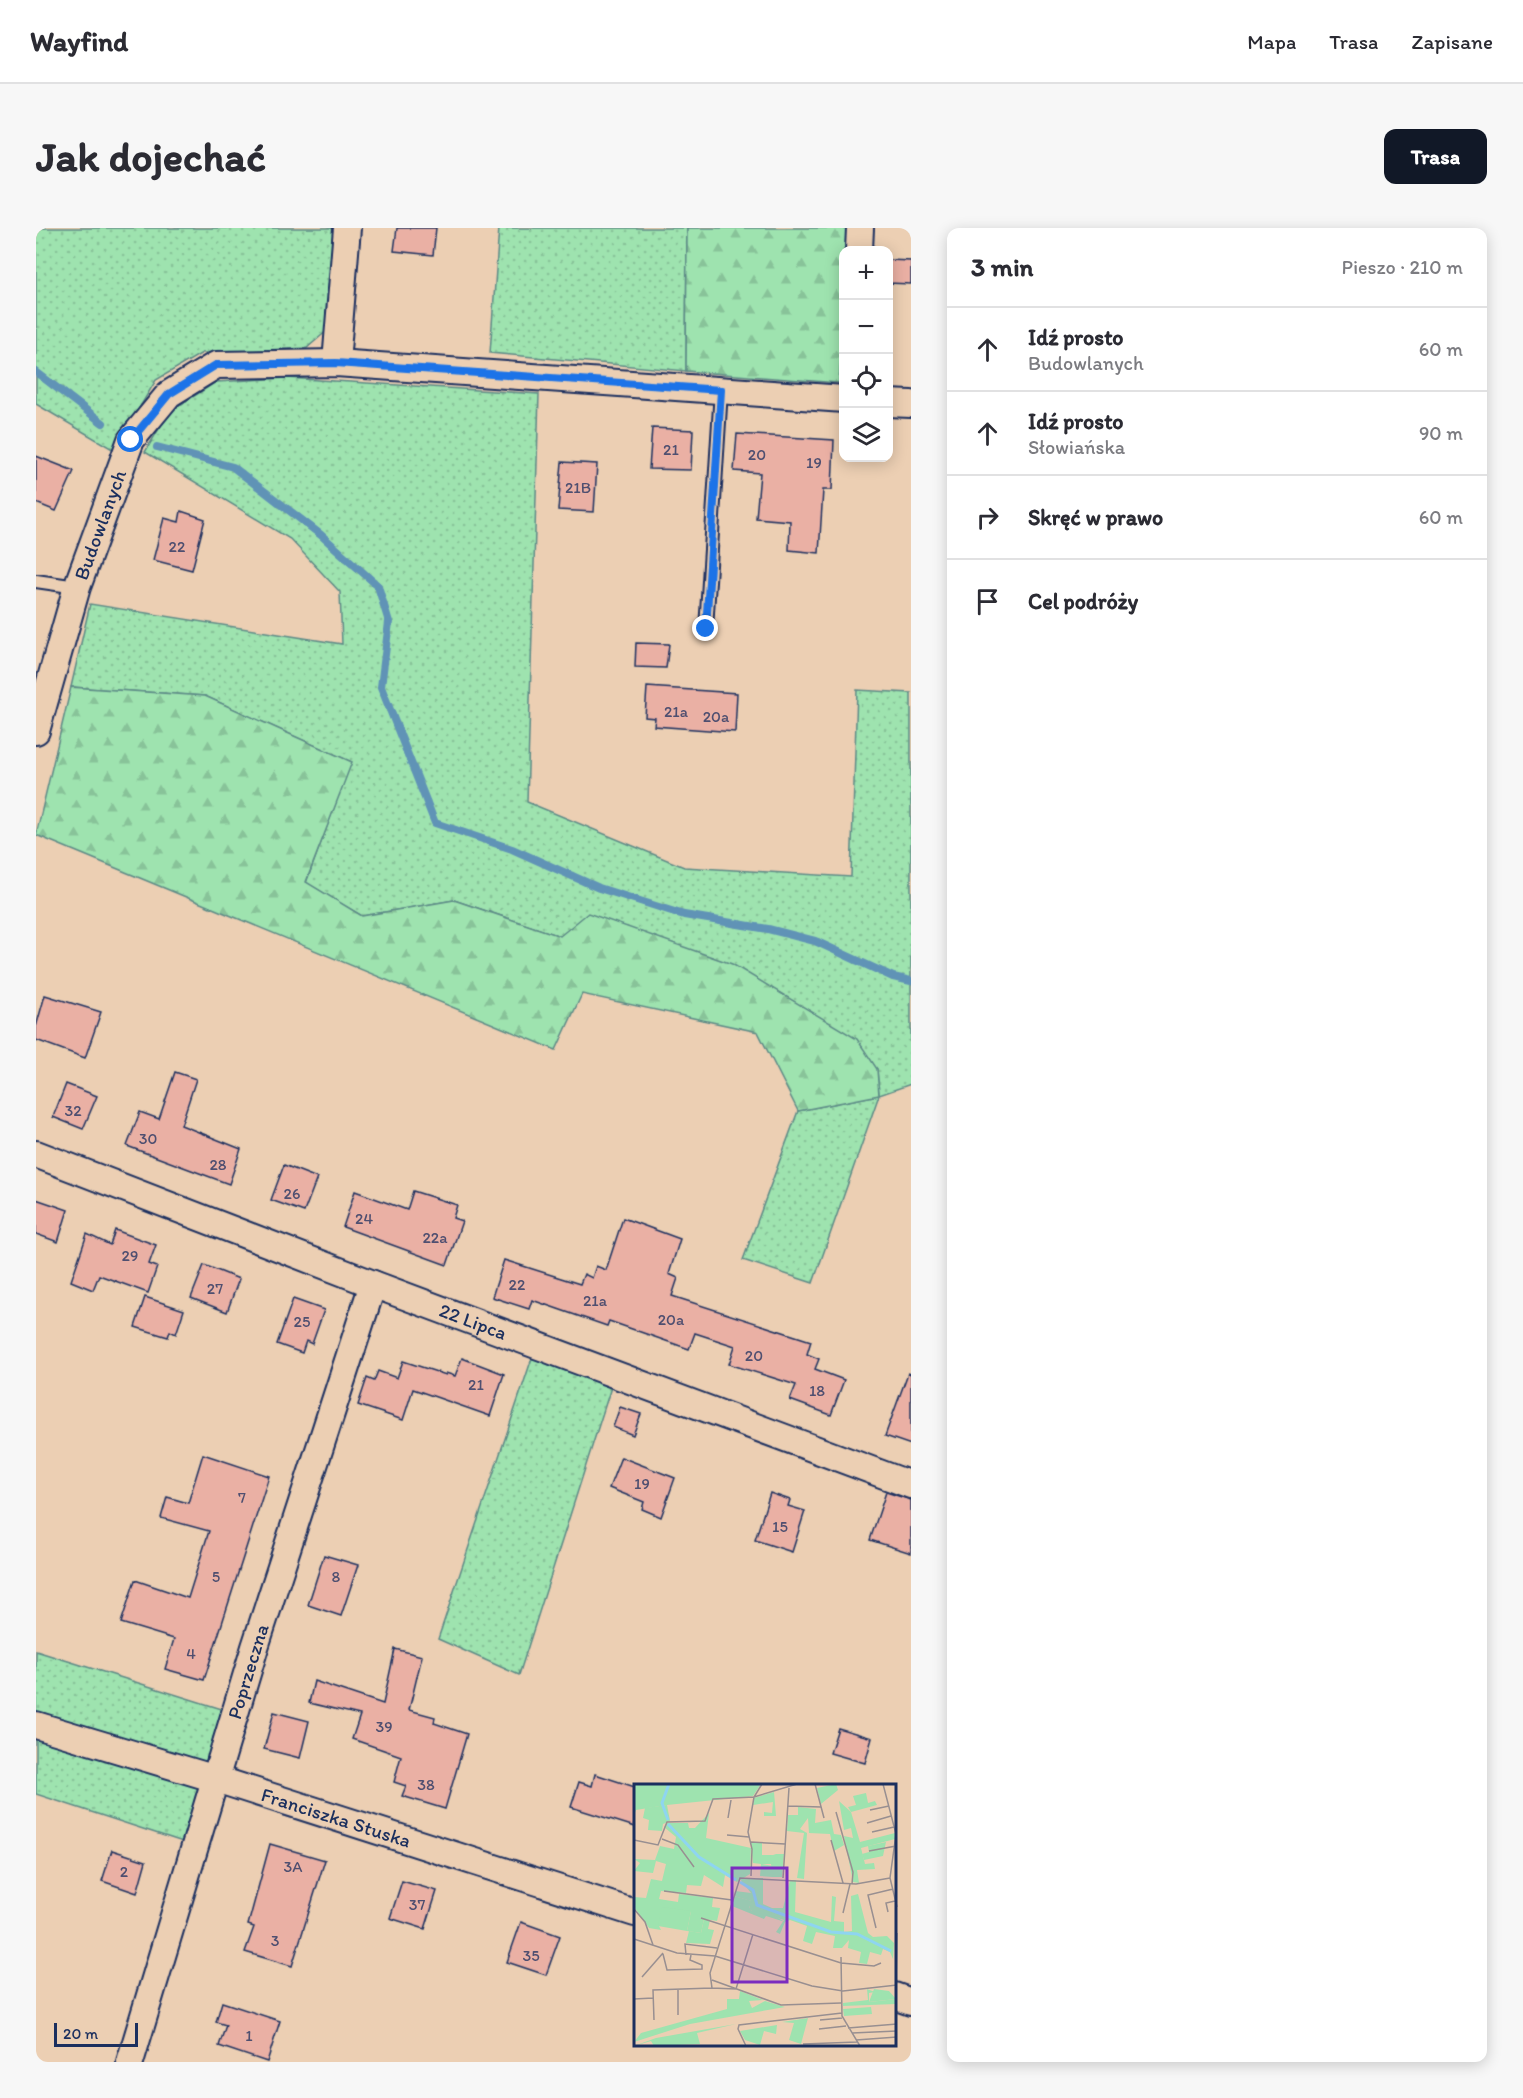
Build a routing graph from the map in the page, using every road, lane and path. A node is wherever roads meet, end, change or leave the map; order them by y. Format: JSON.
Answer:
{"nodes":[{"id":1,"x":347,"y":228,"type":"edge"},
{"id":2,"x":860,"y":228,"type":"edge"},
{"id":3,"x":859,"y":246,"type":"edge"},
{"id":4,"x":336,"y":363,"type":"junction"},
{"id":5,"x":721,"y":390,"type":"junction"},
{"id":6,"x":839,"y":399,"type":"edge"},
{"id":7,"x":893,"y":403,"type":"edge"},
{"id":8,"x":911,"y":404,"type":"edge"},
{"id":9,"x":36,"y":581,"type":"edge"},
{"id":10,"x":77,"y":587,"type":"junction"},
{"id":11,"x":706,"y":629,"type":"dead end"},
{"id":12,"x":36,"y":731,"type":"edge"},
{"id":13,"x":36,"y":1154,"type":"edge"},
{"id":14,"x":373,"y":1284,"type":"junction"},
{"id":15,"x":911,"y":1485,"type":"edge"},
{"id":16,"x":36,"y":1725,"type":"edge"},
{"id":17,"x":216,"y":1779,"type":"junction"},
{"id":18,"x":634,"y":1913,"type":"edge"},
{"id":19,"x":896,"y":1997,"type":"edge"},
{"id":20,"x":911,"y":2002,"type":"edge"},
{"id":21,"x":130,"y":2062,"type":"edge"}],
"edges":[{"from":1,"to":4,"type":"street"},
{"from":2,"to":3,"type":"street"},
{"from":4,"to":5,"type":"street","name":"Budowlanych"},
{"from":4,"to":10,"type":"street","name":"Budowlanych"},
{"from":5,"to":6,"type":"street","name":"Budowlanych"},
{"from":5,"to":11,"type":"lane"},
{"from":7,"to":8,"type":"street"},
{"from":9,"to":10,"type":"lane"},
{"from":10,"to":12,"type":"street","name":"Budowlanych"},
{"from":13,"to":14,"type":"street","name":"22 Lipca"},
{"from":14,"to":15,"type":"street","name":"22 Lipca"},
{"from":14,"to":17,"type":"street","name":"Poprzeczna"},
{"from":16,"to":17,"type":"street","name":"Franciszka Stuska"},
{"from":17,"to":18,"type":"street","name":"Franciszka Stuska"},
{"from":17,"to":21,"type":"street","name":"Poprzeczna"},
{"from":19,"to":20,"type":"street"}]}
